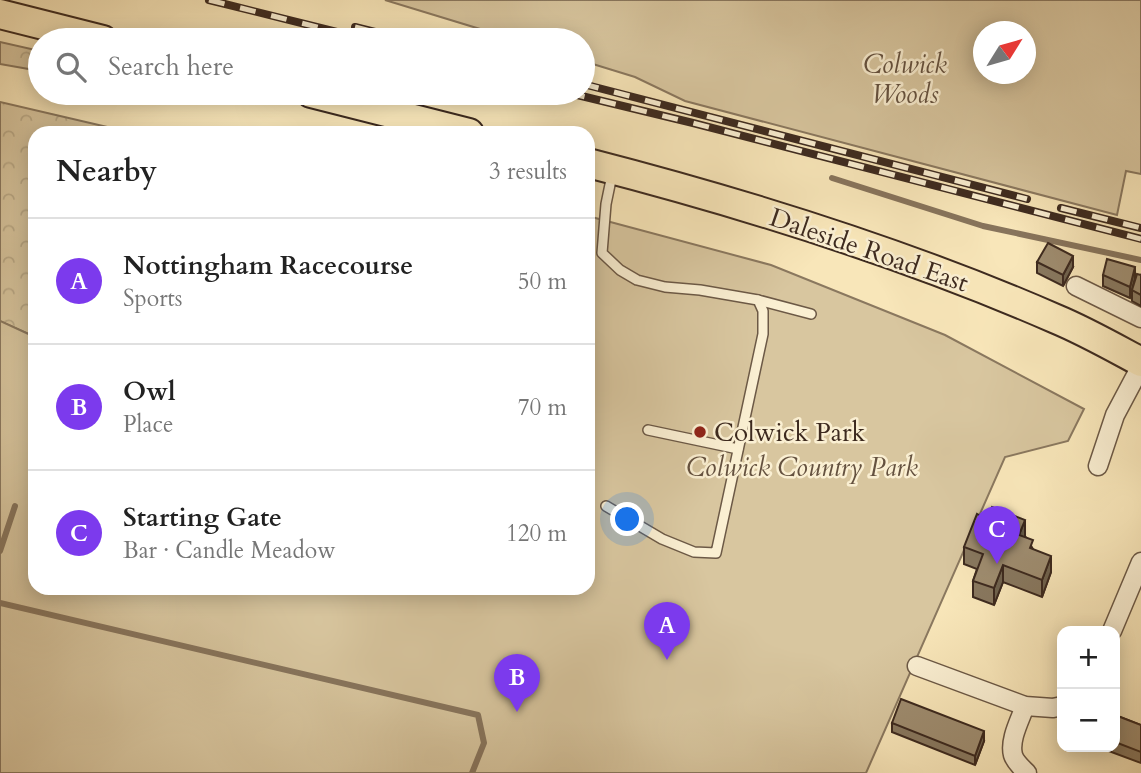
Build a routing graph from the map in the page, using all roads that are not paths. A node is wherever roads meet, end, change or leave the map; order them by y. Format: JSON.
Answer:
{"nodes":[{"id":1,"x":0,"y":15,"type":"edge"},
{"id":2,"x":54,"y":28,"type":"edge"},
{"id":3,"x":358,"y":105,"type":"edge"},
{"id":4,"x":441,"y":126,"type":"edge"},
{"id":5,"x":601,"y":167,"type":"edge"},
{"id":6,"x":1087,"y":286,"type":"dead end"},
{"id":7,"x":758,"y":300,"type":"junction"},
{"id":8,"x":811,"y":314,"type":"dead end"},
{"id":9,"x":1141,"y":318,"type":"edge"},
{"id":10,"x":1141,"y":364,"type":"edge"},
{"id":11,"x":648,"y":430,"type":"dead end"},
{"id":12,"x":738,"y":449,"type":"junction"},
{"id":13,"x":1098,"y":466,"type":"dead end"},
{"id":14,"x":606,"y":506,"type":"dead end"},
{"id":15,"x":1141,"y":562,"type":"edge"},
{"id":16,"x":1114,"y":626,"type":"edge"},
{"id":17,"x":918,"y":666,"type":"dead end"},
{"id":18,"x":1025,"y":706,"type":"junction"},
{"id":19,"x":1057,"y":707,"type":"edge"},
{"id":20,"x":1027,"y":773,"type":"edge"}],
"edges":[{"from":1,"to":2,"type":"main road"},
{"from":3,"to":4,"type":"main road"},
{"from":5,"to":7,"type":"lane"},
{"from":5,"to":10,"type":"main road","name":"Daleside Road East"},
{"from":6,"to":9,"type":"street"},
{"from":7,"to":8,"type":"lane"},
{"from":7,"to":12,"type":"lane"},
{"from":10,"to":13,"type":"street"},
{"from":11,"to":12,"type":"lane"},
{"from":12,"to":14,"type":"lane"},
{"from":15,"to":16,"type":"street"},
{"from":17,"to":18,"type":"street"},
{"from":18,"to":19,"type":"street"},
{"from":18,"to":20,"type":"street"}]}
